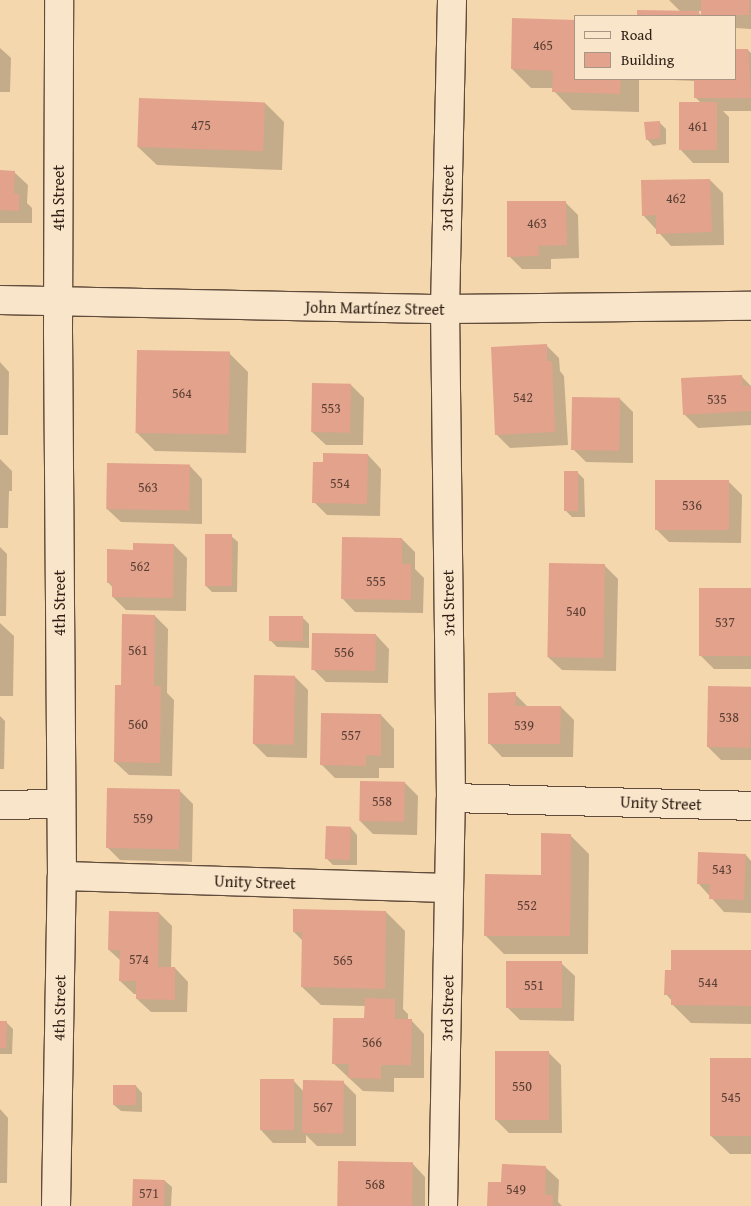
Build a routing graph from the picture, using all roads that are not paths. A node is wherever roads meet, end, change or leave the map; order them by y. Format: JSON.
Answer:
{"nodes":[{"id":1,"x":59,"y":0,"type":"edge"},
{"id":2,"x":452,"y":0,"type":"edge"},
{"id":3,"x":0,"y":300,"type":"edge"},
{"id":4,"x":58,"y":301,"type":"junction"},
{"id":5,"x":751,"y":306,"type":"edge"},
{"id":6,"x":445,"y":309,"type":"junction"},
{"id":7,"x":450,"y":798,"type":"junction"},
{"id":8,"x":0,"y":804,"type":"edge"},
{"id":9,"x":60,"y":804,"type":"junction"},
{"id":10,"x":751,"y":806,"type":"edge"},
{"id":11,"x":62,"y":876,"type":"junction"},
{"id":12,"x":449,"y":888,"type":"junction"},
{"id":13,"x":56,"y":1206,"type":"edge"},
{"id":14,"x":443,"y":1206,"type":"edge"}],
"edges":[{"from":1,"to":4,"type":"street","name":"4th Street"},
{"from":2,"to":6,"type":"street","name":"3rd Street"},
{"from":3,"to":4,"type":"street","name":"John Martínez Street"},
{"from":4,"to":6,"type":"street","name":"John Martínez Street"},
{"from":4,"to":9,"type":"street","name":"4th Street"},
{"from":5,"to":6,"type":"street","name":"John Martínez Street"},
{"from":6,"to":7,"type":"street","name":"3rd Street"},
{"from":7,"to":10,"type":"street","name":"Unity Street"},
{"from":7,"to":12,"type":"street","name":"3rd Street"},
{"from":8,"to":9,"type":"street"},
{"from":9,"to":11,"type":"street","name":"4th Street"},
{"from":11,"to":12,"type":"street","name":"Unity Street"},
{"from":11,"to":13,"type":"street","name":"4th Street"},
{"from":12,"to":14,"type":"street","name":"3rd Street"}]}
